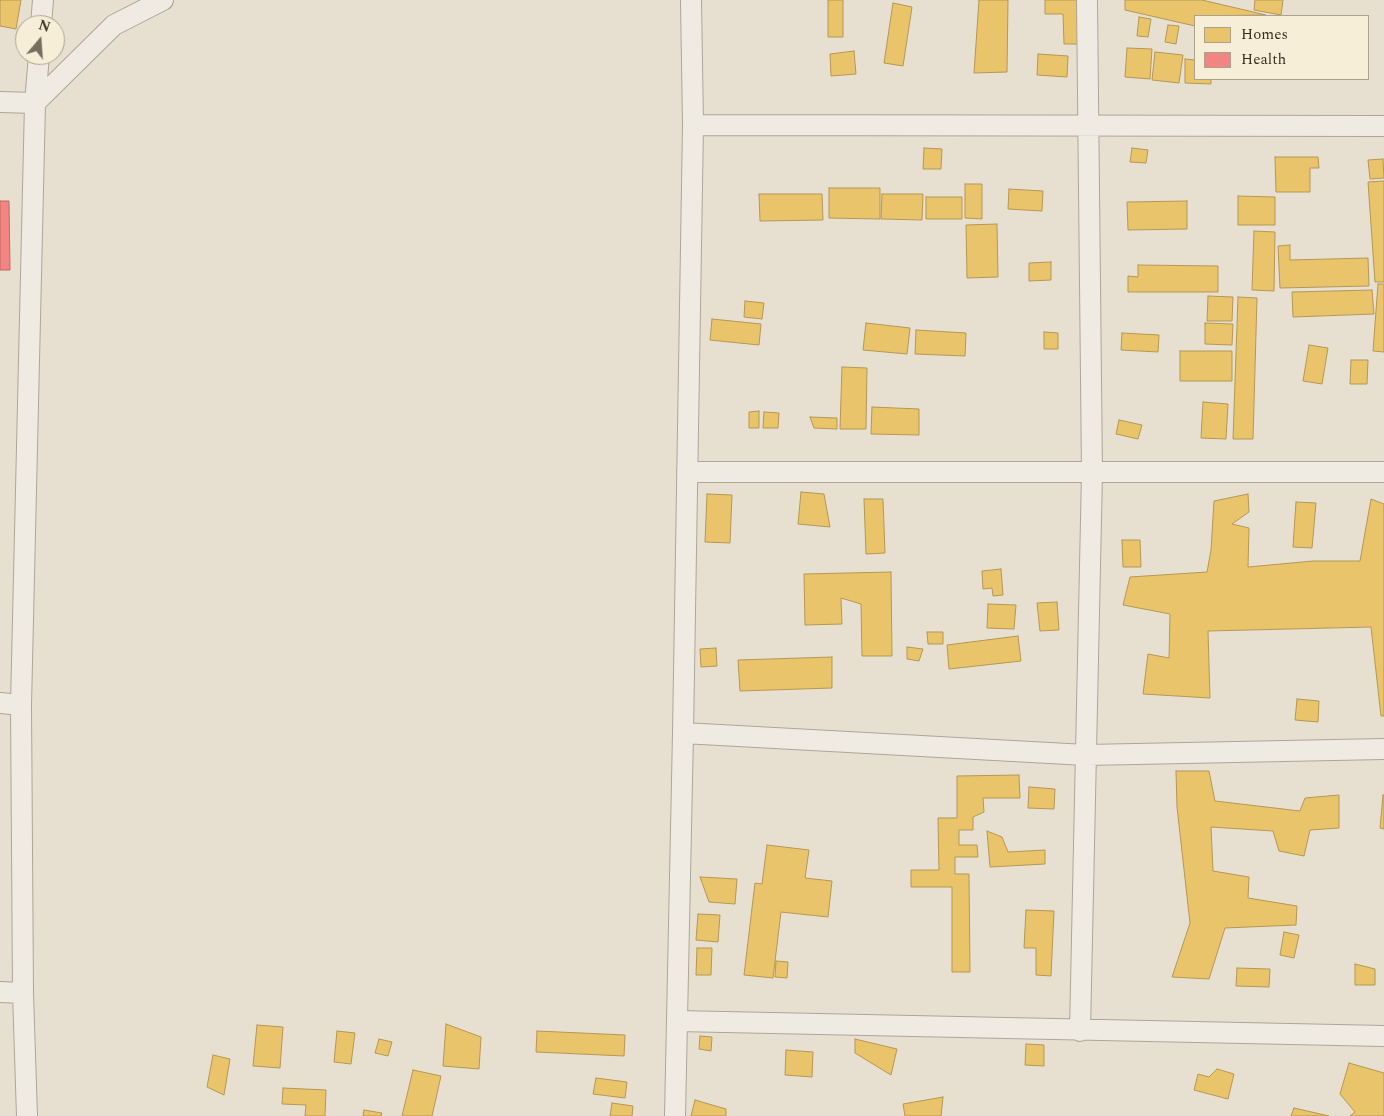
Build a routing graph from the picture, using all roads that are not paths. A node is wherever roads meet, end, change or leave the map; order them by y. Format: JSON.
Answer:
{"nodes":[{"id":1,"x":43,"y":0,"type":"edge"},
{"id":2,"x":163,"y":0,"type":"edge"},
{"id":3,"x":691,"y":0,"type":"edge"},
{"id":4,"x":1087,"y":0,"type":"edge"},
{"id":5,"x":42,"y":15,"type":"edge"},
{"id":6,"x":38,"y":65,"type":"edge"},
{"id":7,"x":0,"y":102,"type":"edge"},
{"id":8,"x":35,"y":103,"type":"junction"},
{"id":9,"x":693,"y":125,"type":"junction"},
{"id":10,"x":1088,"y":125,"type":"junction"},
{"id":11,"x":1384,"y":126,"type":"edge"},
{"id":12,"x":687,"y":472,"type":"junction"},
{"id":13,"x":1384,"y":472,"type":"edge"},
{"id":14,"x":1092,"y":473,"type":"junction"},
{"id":15,"x":0,"y":703,"type":"edge"},
{"id":16,"x":21,"y":705,"type":"junction"},
{"id":17,"x":684,"y":733,"type":"junction"},
{"id":18,"x":1384,"y":749,"type":"edge"},
{"id":19,"x":1086,"y":755,"type":"junction"},
{"id":20,"x":0,"y":992,"type":"edge"},
{"id":21,"x":23,"y":993,"type":"junction"},
{"id":22,"x":677,"y":1021,"type":"junction"},
{"id":23,"x":1080,"y":1030,"type":"junction"},
{"id":24,"x":1384,"y":1036,"type":"edge"},
{"id":25,"x":27,"y":1116,"type":"edge"},
{"id":26,"x":675,"y":1116,"type":"edge"}],
"edges":[{"from":1,"to":5,"type":"street"},
{"from":2,"to":8,"type":"street"},
{"from":3,"to":9,"type":"street"},
{"from":4,"to":10,"type":"street"},
{"from":6,"to":8,"type":"street"},
{"from":7,"to":8,"type":"street"},
{"from":8,"to":16,"type":"street"},
{"from":9,"to":10,"type":"street"},
{"from":9,"to":12,"type":"street"},
{"from":10,"to":11,"type":"street"},
{"from":10,"to":14,"type":"street"},
{"from":12,"to":14,"type":"street"},
{"from":12,"to":17,"type":"street"},
{"from":13,"to":14,"type":"street"},
{"from":14,"to":19,"type":"street"},
{"from":15,"to":16,"type":"street"},
{"from":16,"to":21,"type":"street"},
{"from":17,"to":19,"type":"street"},
{"from":17,"to":22,"type":"street"},
{"from":18,"to":19,"type":"street"},
{"from":19,"to":23,"type":"street"},
{"from":20,"to":21,"type":"street"},
{"from":21,"to":25,"type":"street"},
{"from":22,"to":23,"type":"street"},
{"from":22,"to":26,"type":"street"},
{"from":23,"to":24,"type":"street"}]}
